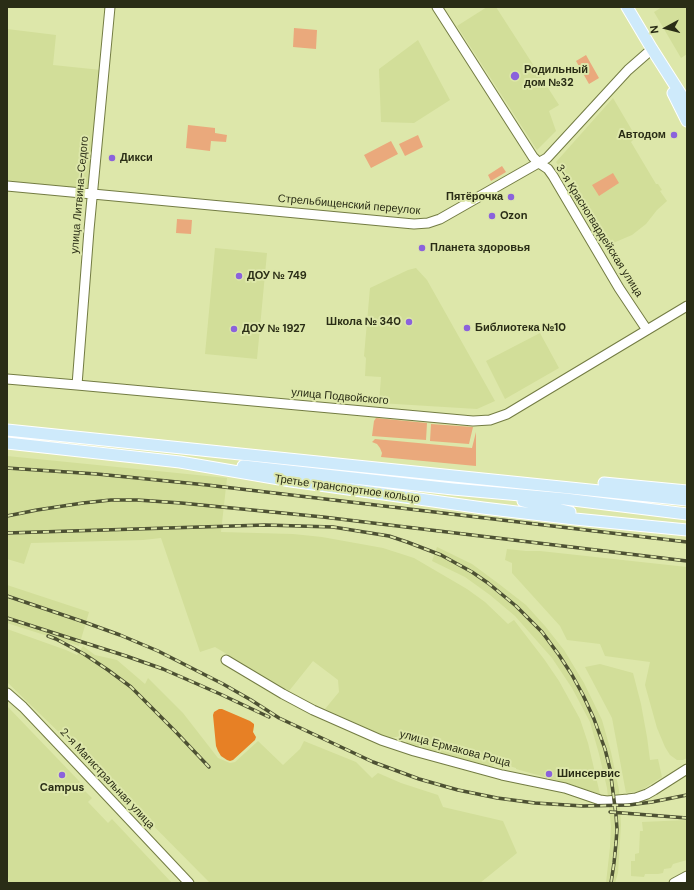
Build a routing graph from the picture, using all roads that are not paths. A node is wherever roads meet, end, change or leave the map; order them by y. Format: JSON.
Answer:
{"nodes":[{"id":1,"x":110,"y":7,"type":"edge"},
{"id":2,"x":437,"y":7,"type":"edge"},
{"id":3,"x":627,"y":7,"type":"edge"},
{"id":4,"x":652,"y":49,"type":"junction"},
{"id":5,"x":687,"y":104,"type":"edge"},
{"id":6,"x":687,"y":121,"type":"edge"},
{"id":7,"x":540,"y":163,"type":"junction"},
{"id":8,"x":7,"y":186,"type":"edge"},
{"id":9,"x":92,"y":194,"type":"junction"},
{"id":10,"x":687,"y":306,"type":"edge"},
{"id":11,"x":647,"y":330,"type":"junction"},
{"id":12,"x":7,"y":379,"type":"edge"},
{"id":13,"x":77,"y":384,"type":"junction"},
{"id":14,"x":7,"y":430,"type":"edge"},
{"id":15,"x":7,"y":443,"type":"edge"},
{"id":16,"x":7,"y":447,"type":"edge"},
{"id":17,"x":52,"y":448,"type":"junction"},
{"id":18,"x":180,"y":462,"type":"junction"},
{"id":19,"x":523,"y":483,"type":"junction"},
{"id":20,"x":687,"y":491,"type":"edge"},
{"id":21,"x":489,"y":492,"type":"junction"},
{"id":22,"x":565,"y":499,"type":"junction"},
{"id":23,"x":687,"y":500,"type":"edge"},
{"id":24,"x":687,"y":514,"type":"edge"},
{"id":25,"x":687,"y":519,"type":"edge"},
{"id":26,"x":635,"y":525,"type":"junction"},
{"id":27,"x":687,"y":528,"type":"edge"},
{"id":28,"x":687,"y":535,"type":"edge"},
{"id":29,"x":226,"y":660,"type":"dead end"},
{"id":30,"x":7,"y":693,"type":"edge"},
{"id":31,"x":687,"y":769,"type":"edge"},
{"id":32,"x":687,"y":876,"type":"edge"},
{"id":33,"x":189,"y":883,"type":"edge"},
{"id":34,"x":674,"y":883,"type":"edge"}],
"edges":[{"from":1,"to":9,"type":"street","name":"улица Литвина-Седого"},
{"from":2,"to":7,"type":"street","name":"3-я Красногвардейская улица"},
{"from":3,"to":4,"type":"main road"},
{"from":4,"to":5,"type":"main road"},
{"from":4,"to":6,"type":"main road"},
{"from":4,"to":7,"type":"street","name":"Стрельбищенский переулок"},
{"from":7,"to":9,"type":"street","name":"Стрельбищенский переулок"},
{"from":7,"to":11,"type":"street","name":"3-я Красногвардейская улица"},
{"from":8,"to":9,"type":"street","name":"Стрельбищенский переулок"},
{"from":9,"to":13,"type":"street","name":"улица Литвина-Седого"},
{"from":10,"to":11,"type":"street","name":"улица Подвойского"},
{"from":11,"to":13,"type":"street","name":"улица Подвойского"},
{"from":12,"to":13,"type":"street","name":"улица Подвойского"},
{"from":14,"to":19,"type":"main road","name":"Третье транспортное кольцо"},
{"from":15,"to":17,"type":"main road","name":"Третье транспортное кольцо"},
{"from":16,"to":17,"type":"main road"},
{"from":17,"to":18,"type":"main road","name":"Третье транспортное кольцо"},
{"from":18,"to":21,"type":"main road","name":"Третье транспортное кольцо"},
{"from":18,"to":26,"type":"main road","name":"Третье транспортное кольцо"},
{"from":19,"to":20,"type":"main road"},
{"from":19,"to":23,"type":"main road","name":"Третье транспортное кольцо"},
{"from":21,"to":22,"type":"main road"},
{"from":21,"to":27,"type":"main road"},
{"from":22,"to":24,"type":"main road"},
{"from":22,"to":25,"type":"main road"},
{"from":26,"to":27,"type":"main road","name":"Третье транспортное кольцо"},
{"from":26,"to":28,"type":"main road"},
{"from":29,"to":31,"type":"street","name":"улица Ермакова Роща"},
{"from":30,"to":33,"type":"street","name":"2-я Магистральная улица"},
{"from":32,"to":34,"type":"street"}]}
